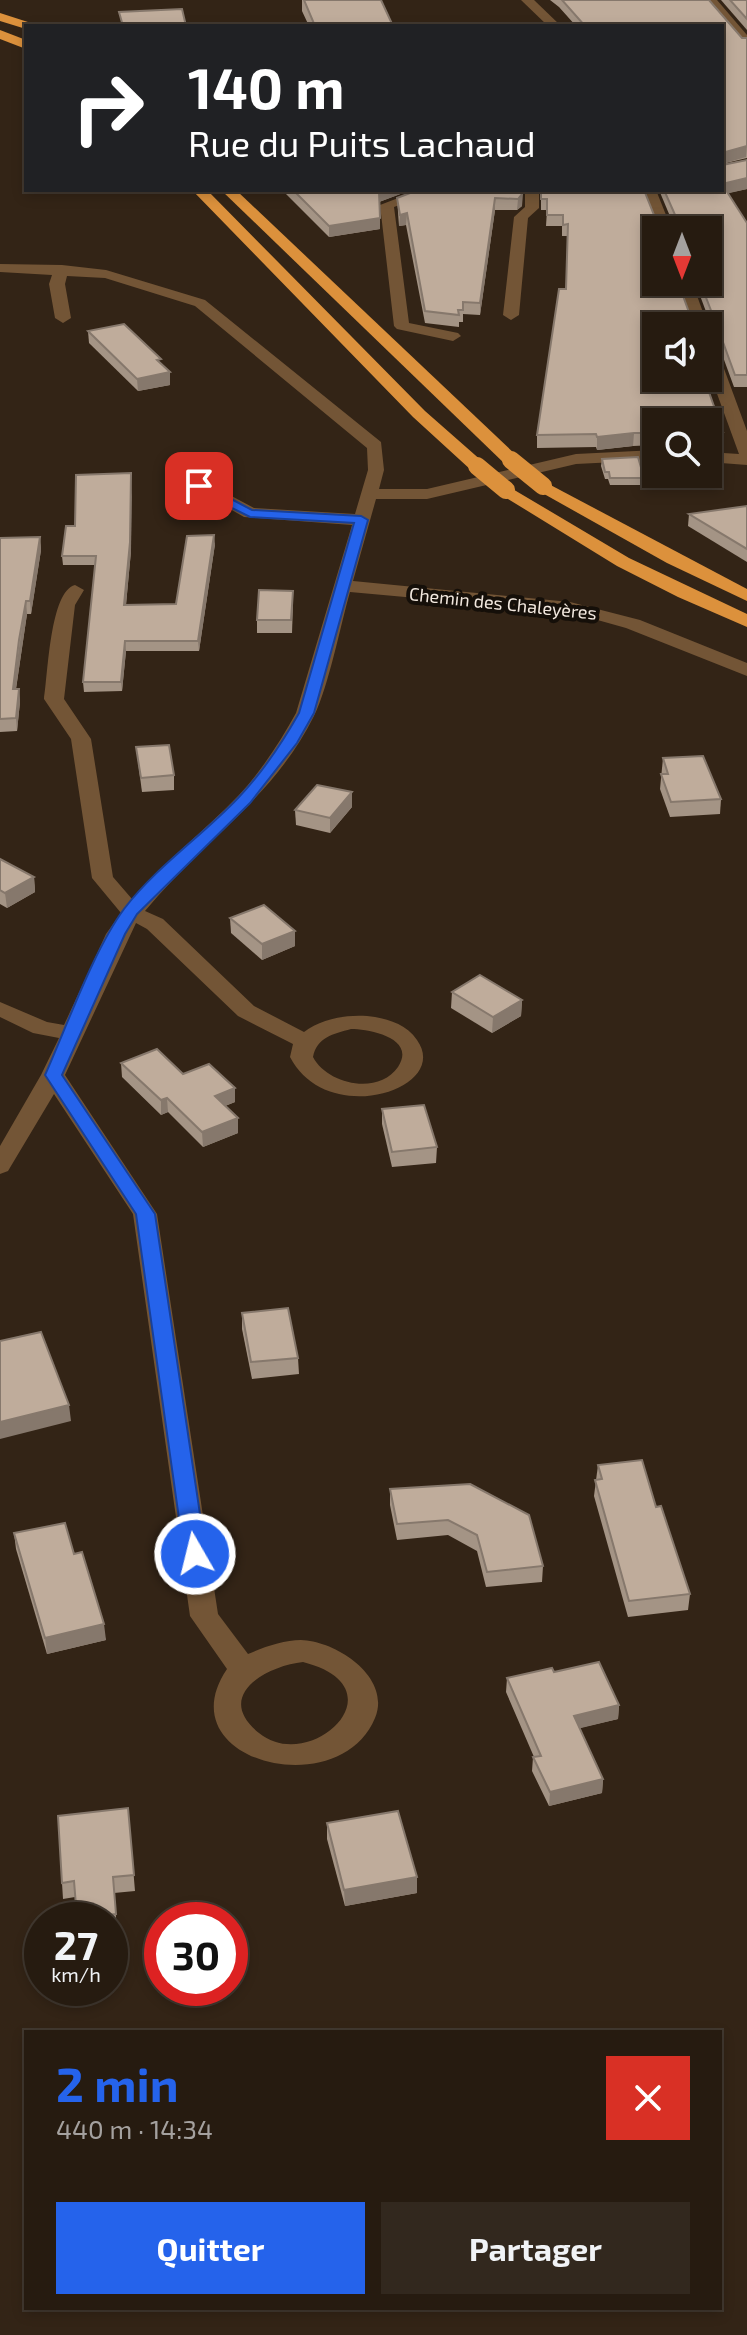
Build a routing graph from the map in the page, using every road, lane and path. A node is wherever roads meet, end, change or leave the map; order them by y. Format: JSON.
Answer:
{"nodes":[{"id":1,"x":527,"y":0,"type":"edge"},
{"id":2,"x":710,"y":0,"type":"edge"},
{"id":3,"x":0,"y":17,"type":"edge"},
{"id":4,"x":553,"y":24,"type":"edge"},
{"id":5,"x":24,"y":25,"type":"edge"},
{"id":6,"x":0,"y":34,"type":"edge"},
{"id":7,"x":747,"y":43,"type":"edge"},
{"id":8,"x":24,"y":44,"type":"edge"},
{"id":9,"x":201,"y":192,"type":"edge"},
{"id":10,"x":230,"y":192,"type":"edge"},
{"id":11,"x":427,"y":192,"type":"edge"},
{"id":12,"x":532,"y":192,"type":"edge"},
{"id":13,"x":650,"y":192,"type":"edge"},
{"id":14,"x":659,"y":216,"type":"edge"},
{"id":15,"x":0,"y":268,"type":"edge"},
{"id":16,"x":62,"y":269,"type":"junction"},
{"id":17,"x":0,"y":274,"type":"edge"},
{"id":18,"x":511,"y":315,"type":"dead end"},
{"id":19,"x":63,"y":318,"type":"dead end"},
{"id":20,"x":453,"y":336,"type":"dead end"},
{"id":21,"x":722,"y":386,"type":"edge"},
{"id":22,"x":642,"y":456,"type":"edge"},
{"id":23,"x":722,"y":457,"type":"edge"},
{"id":24,"x":747,"y":457,"type":"edge"},
{"id":25,"x":175,"y":473,"type":"dead end"},
{"id":26,"x":369,"y":494,"type":"junction"},
{"id":27,"x":361,"y":520,"type":"junction"},
{"id":28,"x":344,"y":586,"type":"junction"},
{"id":29,"x":75,"y":590,"type":"dead end"},
{"id":30,"x":747,"y":596,"type":"edge"},
{"id":31,"x":747,"y":621,"type":"edge"},
{"id":32,"x":747,"y":670,"type":"edge"},
{"id":33,"x":131,"y":912,"type":"junction"},
{"id":34,"x":0,"y":1009,"type":"edge"},
{"id":35,"x":72,"y":1033,"type":"junction"},
{"id":36,"x":305,"y":1042,"type":"junction"},
{"id":37,"x":53,"y":1075,"type":"junction"},
{"id":38,"x":0,"y":1166,"type":"edge"},
{"id":39,"x":244,"y":1670,"type":"junction"}],
"edges":[{"from":1,"to":4,"type":"street"},
{"from":2,"to":7,"type":"street"},
{"from":3,"to":5,"type":"highway"},
{"from":6,"to":8,"type":"highway"},
{"from":9,"to":31,"type":"highway","bridge":true},
{"from":10,"to":30,"type":"highway","bridge":true},
{"from":11,"to":20,"type":"street"},
{"from":12,"to":18,"type":"street"},
{"from":13,"to":14,"type":"street"},
{"from":15,"to":16,"type":"street"},
{"from":16,"to":17,"type":"street"},
{"from":16,"to":19,"type":"street"},
{"from":16,"to":26,"type":"street"},
{"from":21,"to":24,"type":"street"},
{"from":22,"to":26,"type":"street"},
{"from":23,"to":24,"type":"street"},
{"from":25,"to":27,"type":"street"},
{"from":26,"to":27,"type":"street"},
{"from":27,"to":28,"type":"street"},
{"from":28,"to":32,"type":"street","name":"Chemin des Chaleyères"},
{"from":28,"to":33,"type":"street"},
{"from":29,"to":33,"type":"street"},
{"from":33,"to":35,"type":"street"},
{"from":33,"to":36,"type":"street"},
{"from":34,"to":35,"type":"street"},
{"from":35,"to":37,"type":"street"},
{"from":36,"to":36,"type":"street"},
{"from":37,"to":38,"type":"street"},
{"from":37,"to":39,"type":"street"},
{"from":39,"to":39,"type":"street"}]}
